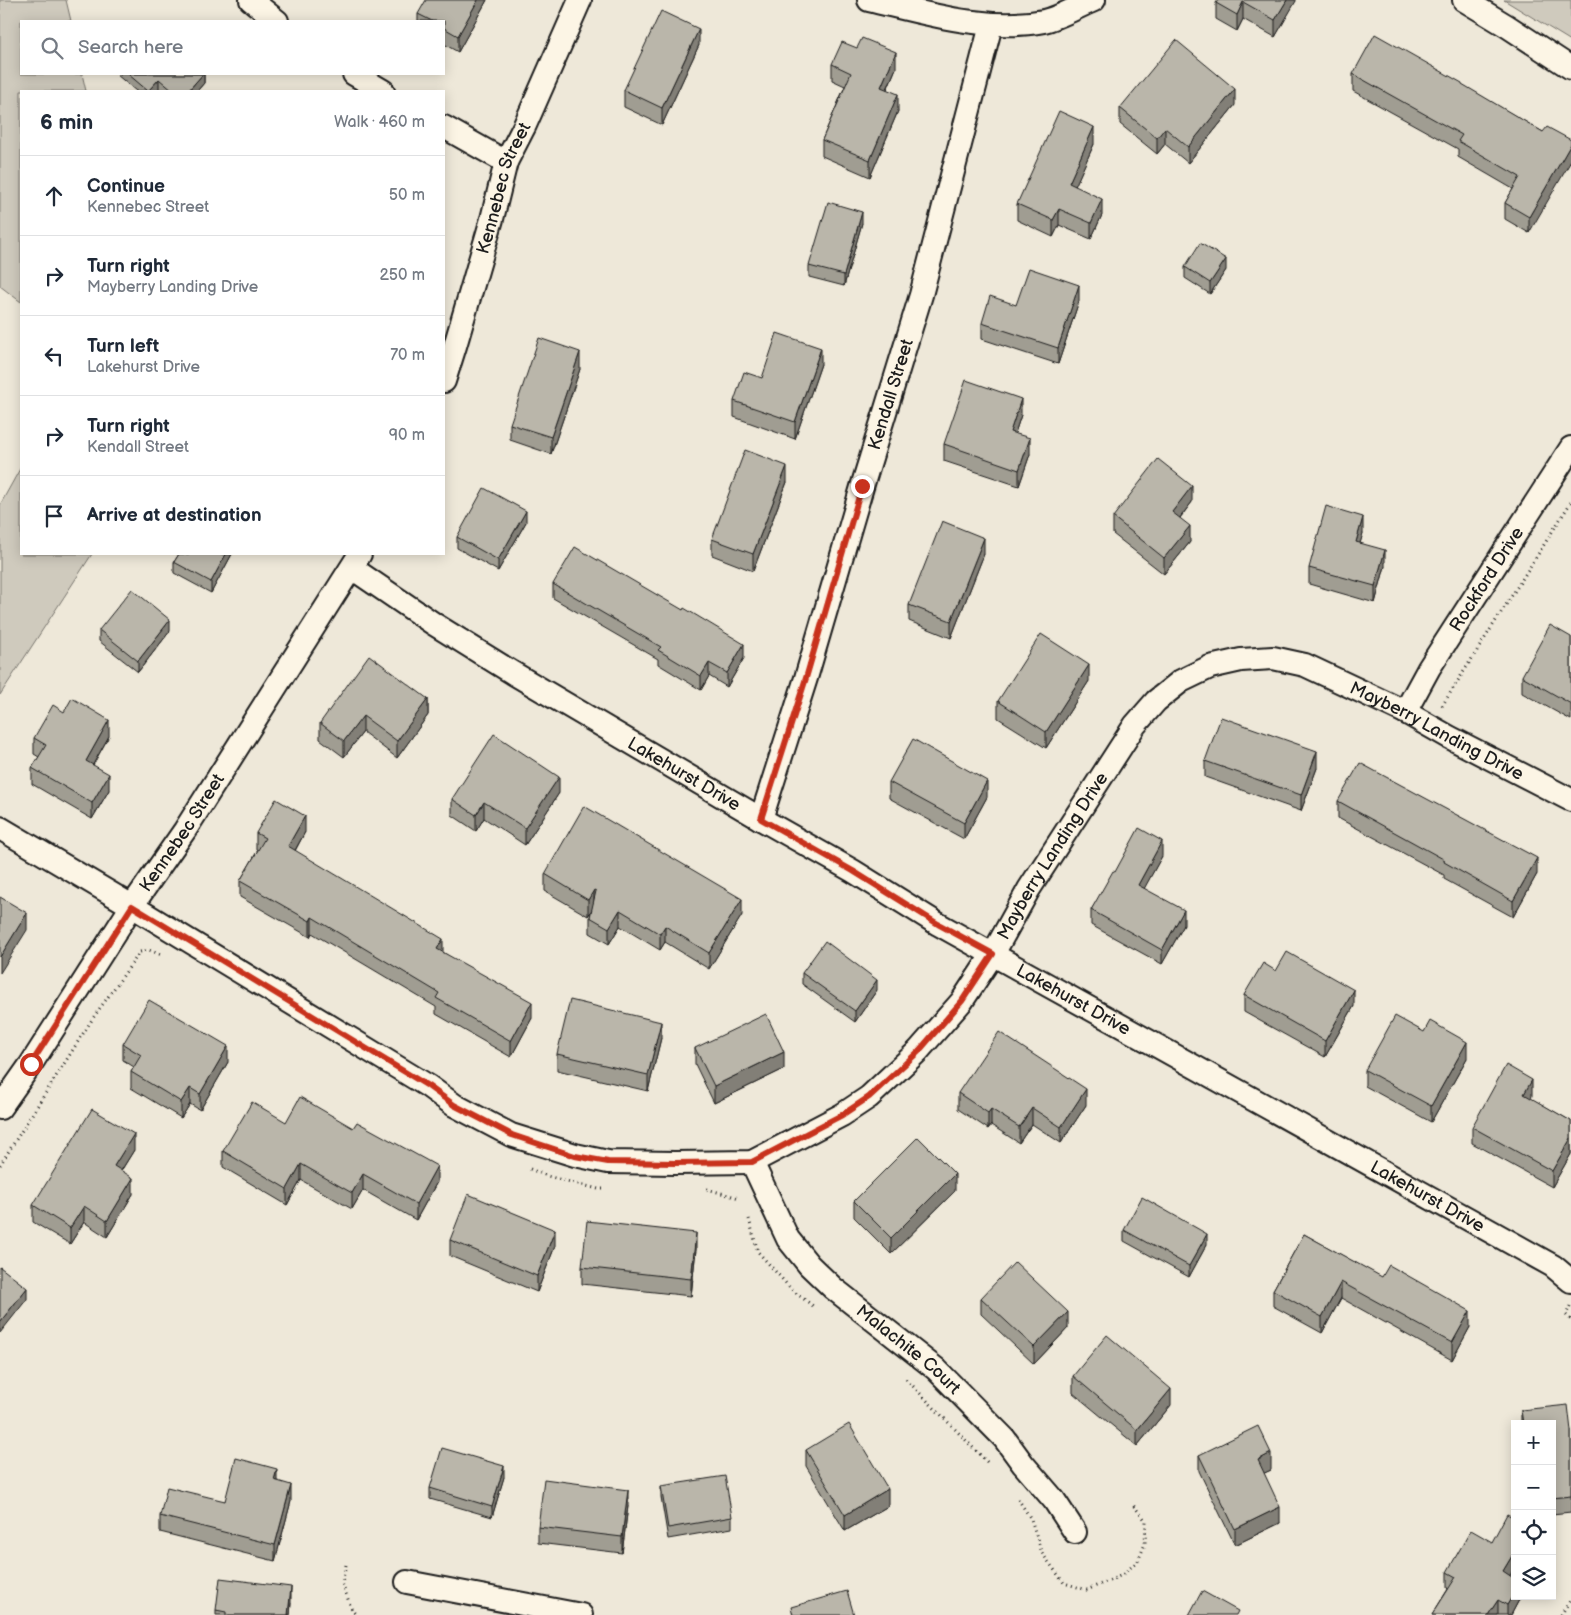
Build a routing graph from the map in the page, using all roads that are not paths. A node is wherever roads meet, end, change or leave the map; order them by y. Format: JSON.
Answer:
{"nodes":[{"id":1,"x":251,"y":0,"type":"edge"},
{"id":2,"x":580,"y":0,"type":"edge"},
{"id":3,"x":869,"y":0,"type":"edge"},
{"id":4,"x":1094,"y":0,"type":"edge"},
{"id":5,"x":1464,"y":0,"type":"edge"},
{"id":6,"x":276,"y":20,"type":"edge"},
{"id":7,"x":991,"y":25,"type":"junction"},
{"id":8,"x":1571,"y":68,"type":"edge"},
{"id":9,"x":356,"y":75,"type":"edge"},
{"id":10,"x":381,"y":90,"type":"edge"},
{"id":11,"x":445,"y":128,"type":"edge"},
{"id":12,"x":506,"y":162,"type":"junction"},
{"id":13,"x":445,"y":378,"type":"edge"},
{"id":14,"x":1571,"y":448,"type":"edge"},
{"id":15,"x":356,"y":561,"type":"edge"},
{"id":16,"x":1405,"y":712,"type":"junction"},
{"id":17,"x":1571,"y":800,"type":"edge"},
{"id":18,"x":761,"y":819,"type":"junction"},
{"id":19,"x":0,"y":828,"type":"edge"},
{"id":20,"x":132,"y":906,"type":"junction"},
{"id":21,"x":993,"y":954,"type":"junction"},
{"id":22,"x":0,"y":1108,"type":"edge"},
{"id":23,"x":752,"y":1162,"type":"junction"},
{"id":24,"x":1571,"y":1281,"type":"edge"},
{"id":25,"x":1075,"y":1532,"type":"dead end"},
{"id":26,"x":406,"y":1582,"type":"dead end"},
{"id":27,"x":581,"y":1615,"type":"edge"}],
"edges":[{"from":1,"to":6,"type":"street"},
{"from":2,"to":12,"type":"street","name":"Kennebec Street"},
{"from":3,"to":7,"type":"street"},
{"from":4,"to":7,"type":"street"},
{"from":5,"to":8,"type":"street"},
{"from":7,"to":18,"type":"street","name":"Kendall Street"},
{"from":9,"to":10,"type":"street"},
{"from":11,"to":12,"type":"street"},
{"from":12,"to":13,"type":"street","name":"Kennebec Street"},
{"from":14,"to":16,"type":"street","name":"Rockford Drive"},
{"from":15,"to":18,"type":"street","name":"Lakehurst Drive"},
{"from":15,"to":20,"type":"street","name":"Kennebec Street"},
{"from":16,"to":17,"type":"street","name":"Mayberry Landing Drive"},
{"from":16,"to":21,"type":"street","name":"Mayberry Landing Drive"},
{"from":18,"to":21,"type":"street","name":"Lakehurst Drive"},
{"from":19,"to":20,"type":"street","name":"Mayberry Landing Drive"},
{"from":20,"to":22,"type":"street","name":"Kennebec Street"},
{"from":20,"to":23,"type":"street","name":"Mayberry Landing Drive"},
{"from":21,"to":23,"type":"street","name":"Mayberry Landing Drive"},
{"from":21,"to":24,"type":"street","name":"Lakehurst Drive"},
{"from":23,"to":25,"type":"street","name":"Malachite Court"},
{"from":26,"to":27,"type":"street"}]}
